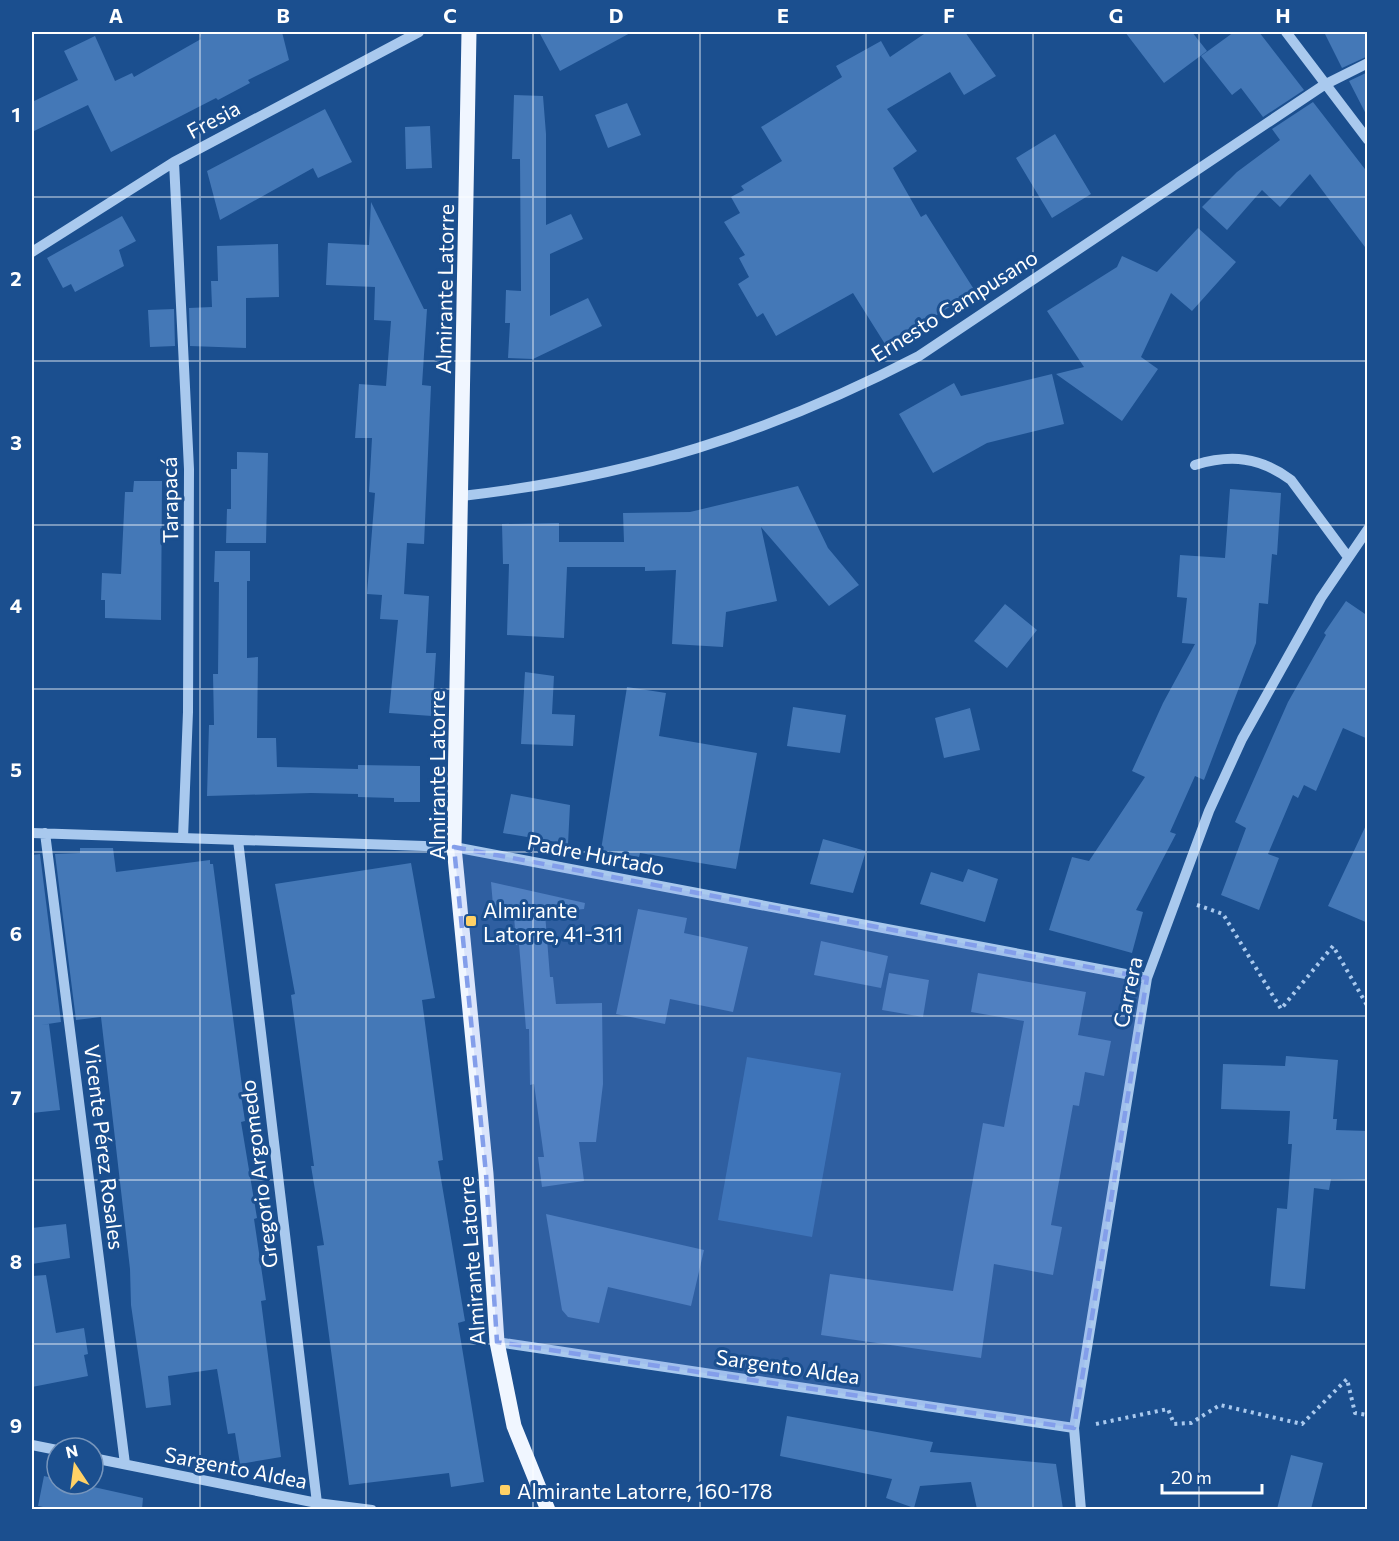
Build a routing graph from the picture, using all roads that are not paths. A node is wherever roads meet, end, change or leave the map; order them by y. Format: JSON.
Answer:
{"nodes":[{"id":1,"x":419,"y":32,"type":"edge"},
{"id":2,"x":469,"y":32,"type":"edge"},
{"id":3,"x":1286,"y":32,"type":"edge"},
{"id":4,"x":1368,"y":63,"type":"edge"},
{"id":5,"x":1324,"y":85,"type":"junction"},
{"id":6,"x":1368,"y":140,"type":"edge"},
{"id":7,"x":174,"y":162,"type":"junction"},
{"id":8,"x":32,"y":252,"type":"edge"},
{"id":9,"x":1195,"y":465,"type":"dead end"},
{"id":10,"x":462,"y":496,"type":"junction"},
{"id":11,"x":1368,"y":529,"type":"edge"},
{"id":12,"x":1348,"y":557,"type":"junction"},
{"id":13,"x":32,"y":833,"type":"edge"},
{"id":14,"x":45,"y":833,"type":"junction"},
{"id":15,"x":183,"y":838,"type":"junction"},
{"id":16,"x":238,"y":840,"type":"junction"},
{"id":17,"x":454,"y":847,"type":"junction"},
{"id":18,"x":1147,"y":978,"type":"junction"},
{"id":19,"x":497,"y":1342,"type":"junction"},
{"id":20,"x":1074,"y":1428,"type":"junction"},
{"id":21,"x":105,"y":1460,"type":"edge"},
{"id":22,"x":125,"y":1464,"type":"junction"},
{"id":23,"x":317,"y":1503,"type":"junction"},
{"id":24,"x":372,"y":1509,"type":"edge"},
{"id":25,"x":548,"y":1509,"type":"edge"},
{"id":26,"x":1081,"y":1509,"type":"edge"}],
"edges":[{"from":1,"to":7,"type":"street","name":"Fresia"},
{"from":2,"to":10,"type":"main road","name":"Almirante Latorre"},
{"from":3,"to":5,"type":"street"},
{"from":4,"to":5,"type":"street","name":"Ernesto Campusano"},
{"from":5,"to":6,"type":"street"},
{"from":5,"to":10,"type":"street","name":"Ernesto Campusano"},
{"from":7,"to":8,"type":"street","name":"Fresia"},
{"from":7,"to":15,"type":"street","name":"Tarapacá"},
{"from":9,"to":12,"type":"street"},
{"from":10,"to":17,"type":"main road","name":"Almirante Latorre"},
{"from":11,"to":12,"type":"street","name":"Carrera"},
{"from":12,"to":18,"type":"street","name":"Carrera"},
{"from":13,"to":14,"type":"street","name":"Padre Hurtado"},
{"from":14,"to":15,"type":"street","name":"Padre Hurtado"},
{"from":14,"to":22,"type":"street","name":"Vicente Pérez Rosales"},
{"from":15,"to":16,"type":"street","name":"Padre Hurtado"},
{"from":16,"to":17,"type":"street","name":"Padre Hurtado"},
{"from":16,"to":23,"type":"street","name":"Gregorio Argomedo"},
{"from":17,"to":18,"type":"street","name":"Padre Hurtado"},
{"from":17,"to":19,"type":"main road","name":"Almirante Latorre"},
{"from":18,"to":20,"type":"street","name":"Carrera"},
{"from":19,"to":20,"type":"street","name":"Sargento Aldea"},
{"from":19,"to":25,"type":"main road","name":"Almirante Latorre"},
{"from":20,"to":26,"type":"street","name":"Carrera"},
{"from":21,"to":22,"type":"street","name":"Sargento Aldea"},
{"from":22,"to":23,"type":"street","name":"Sargento Aldea"},
{"from":23,"to":24,"type":"street","name":"Sargento Aldea"}]}
